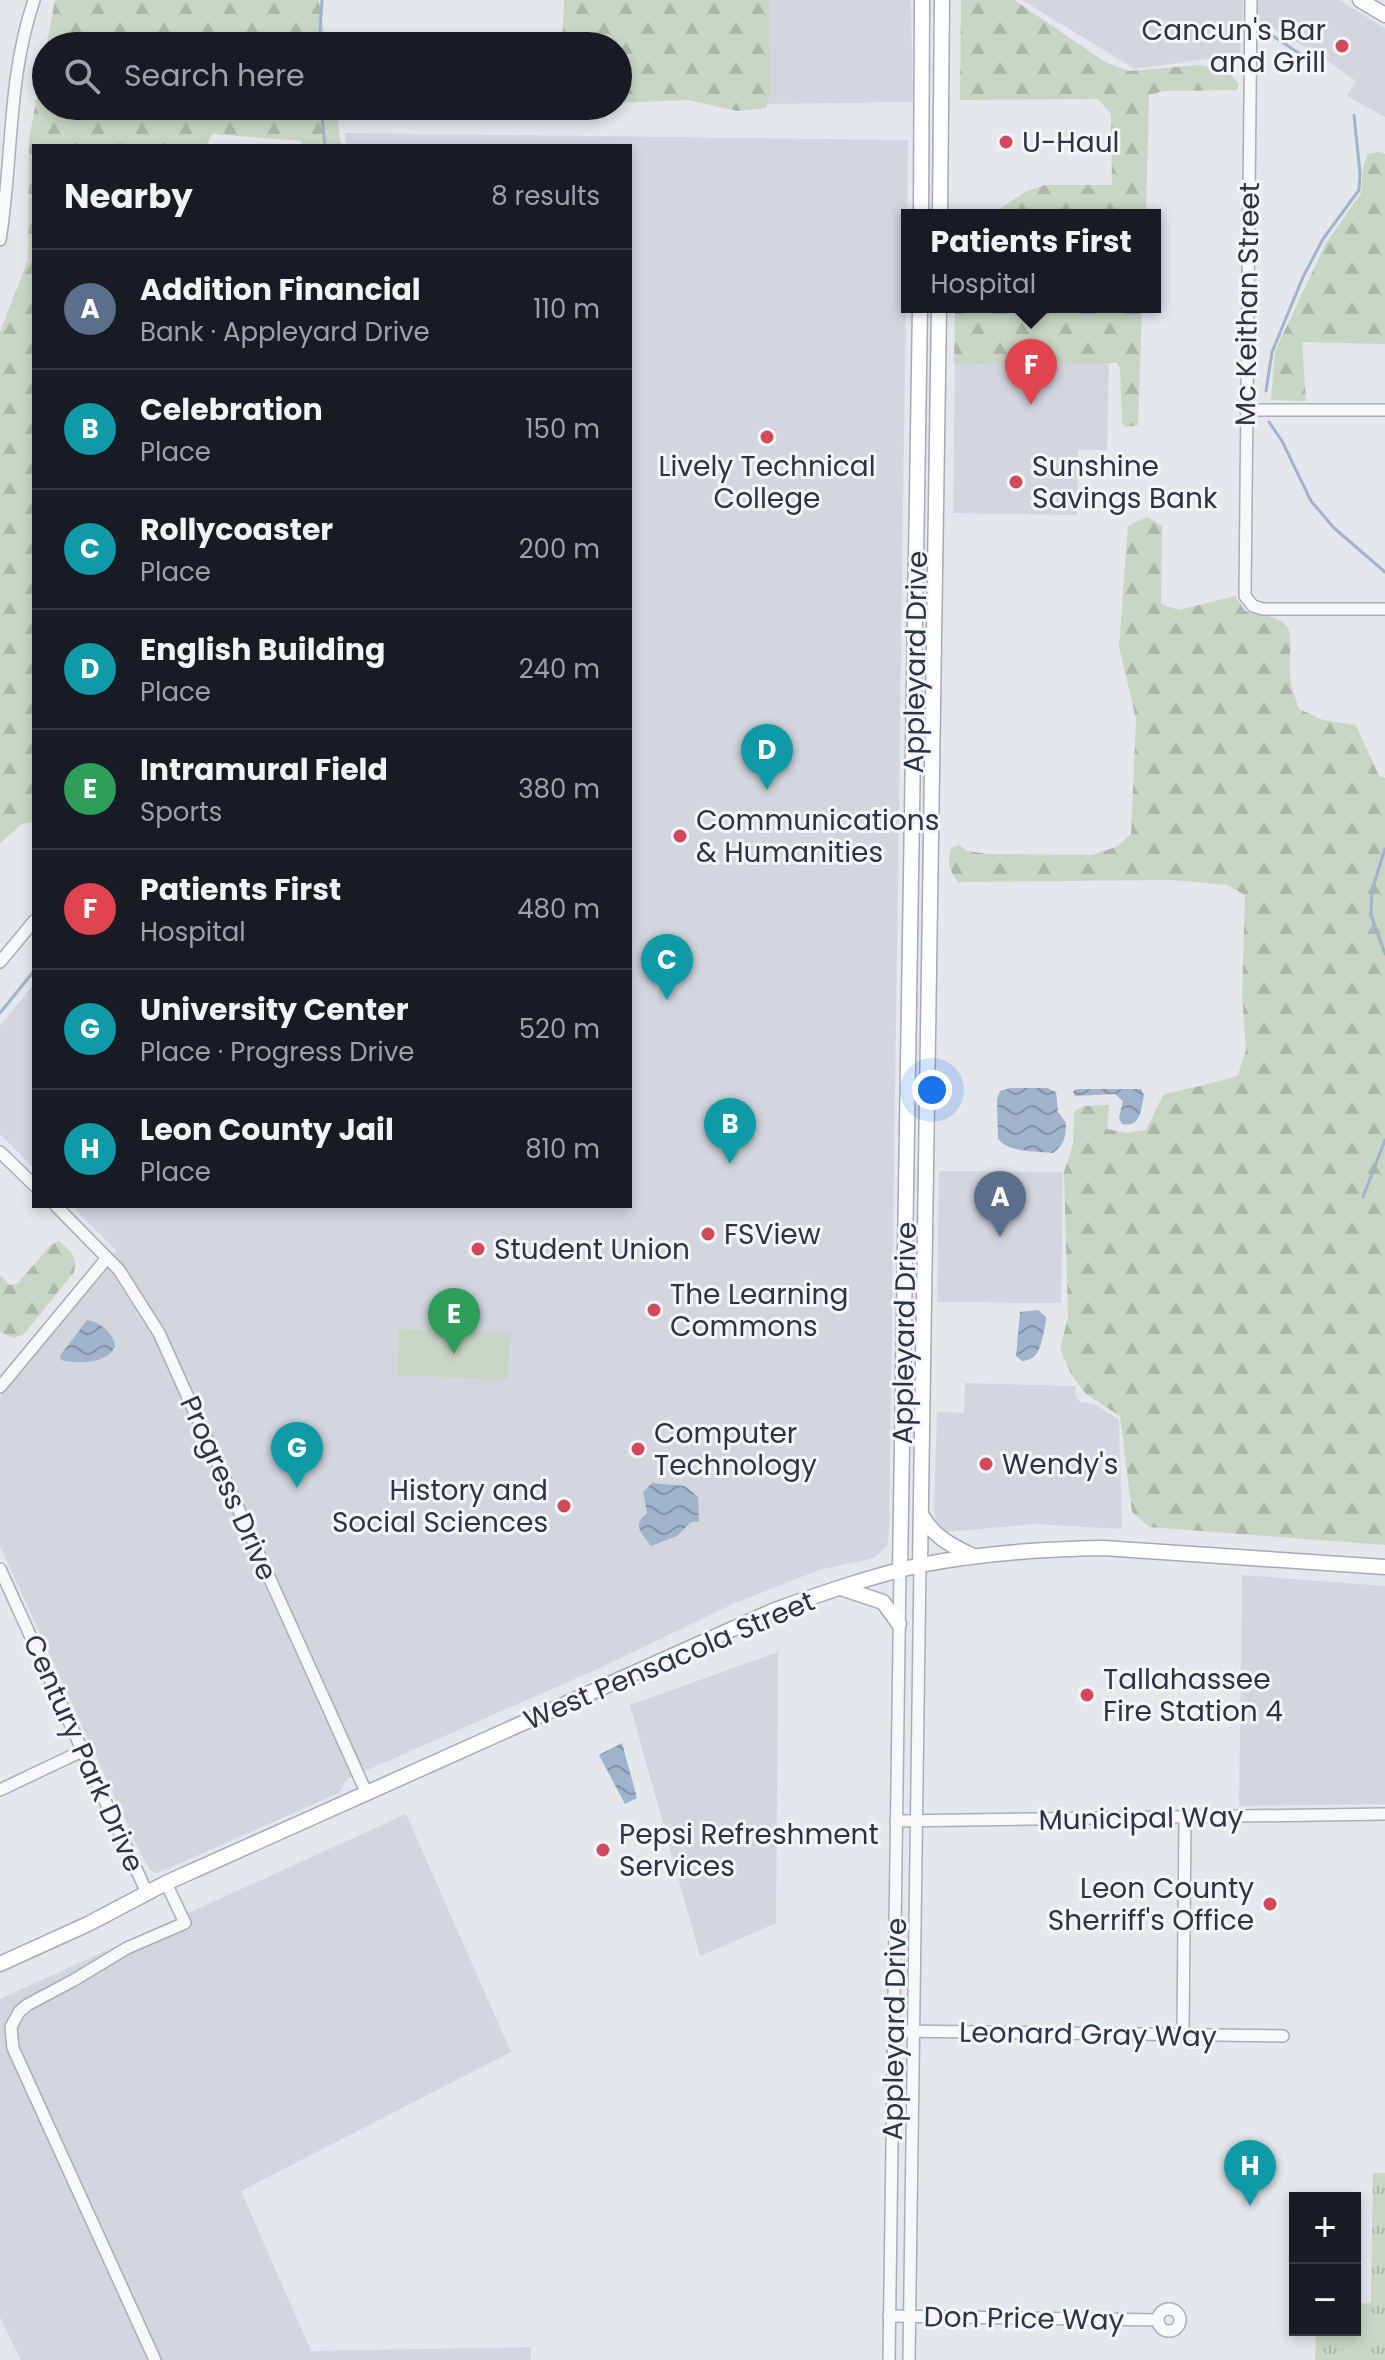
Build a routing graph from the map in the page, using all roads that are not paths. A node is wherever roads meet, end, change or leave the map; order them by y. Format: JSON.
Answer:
{"nodes":[{"id":1,"x":34,"y":0,"type":"edge"},
{"id":2,"x":922,"y":0,"type":"edge"},
{"id":3,"x":942,"y":0,"type":"edge"},
{"id":4,"x":1251,"y":0,"type":"edge"},
{"id":5,"x":1360,"y":0,"type":"edge"},
{"id":6,"x":1385,"y":15,"type":"edge"},
{"id":7,"x":922,"y":115,"type":"junction"},
{"id":8,"x":942,"y":116,"type":"junction"},
{"id":9,"x":922,"y":157,"type":"junction"},
{"id":10,"x":941,"y":157,"type":"junction"},
{"id":11,"x":921,"y":209,"type":"edge"},
{"id":12,"x":940,"y":209,"type":"edge"},
{"id":13,"x":0,"y":240,"type":"edge"},
{"id":14,"x":920,"y":313,"type":"edge"},
{"id":15,"x":939,"y":313,"type":"edge"},
{"id":16,"x":1246,"y":410,"type":"junction"},
{"id":17,"x":1385,"y":410,"type":"edge"},
{"id":18,"x":917,"y":476,"type":"junction"},
{"id":19,"x":936,"y":477,"type":"junction"},
{"id":20,"x":1385,"y":609,"type":"edge"},
{"id":21,"x":914,"y":729,"type":"junction"},
{"id":22,"x":933,"y":730,"type":"junction"},
{"id":23,"x":32,"y":923,"type":"edge"},
{"id":24,"x":910,"y":956,"type":"junction"},
{"id":25,"x":930,"y":956,"type":"junction"},
{"id":26,"x":0,"y":962,"type":"edge"},
{"id":27,"x":0,"y":1152,"type":"edge"},
{"id":28,"x":907,"y":1164,"type":"junction"},
{"id":29,"x":927,"y":1164,"type":"junction"},
{"id":30,"x":32,"y":1183,"type":"edge"},
{"id":31,"x":58,"y":1208,"type":"edge"},
{"id":32,"x":107,"y":1258,"type":"junction"},
{"id":33,"x":925,"y":1301,"type":"junction"},
{"id":34,"x":904,"y":1311,"type":"junction"},
{"id":35,"x":0,"y":1387,"type":"edge"},
{"id":36,"x":921,"y":1513,"type":"junction"},
{"id":37,"x":974,"y":1556,"type":"junction"},
{"id":38,"x":920,"y":1565,"type":"junction"},
{"id":39,"x":1385,"y":1567,"type":"edge"},
{"id":40,"x":0,"y":1570,"type":"edge"},
{"id":41,"x":900,"y":1570,"type":"junction"},
{"id":42,"x":841,"y":1588,"type":"junction"},
{"id":43,"x":899,"y":1624,"type":"junction"},
{"id":44,"x":84,"y":1750,"type":"junction"},
{"id":45,"x":0,"y":1790,"type":"edge"},
{"id":46,"x":367,"y":1794,"type":"junction"},
{"id":47,"x":1385,"y":1814,"type":"edge"},
{"id":48,"x":1185,"y":1817,"type":"junction"},
{"id":49,"x":896,"y":1821,"type":"junction"},
{"id":50,"x":918,"y":1821,"type":"junction"},
{"id":51,"x":166,"y":1883,"type":"junction"},
{"id":52,"x":147,"y":1893,"type":"junction"},
{"id":53,"x":0,"y":1964,"type":"edge"},
{"id":54,"x":894,"y":2031,"type":"junction"},
{"id":55,"x":914,"y":2031,"type":"junction"},
{"id":56,"x":1183,"y":2035,"type":"junction"},
{"id":57,"x":1283,"y":2036,"type":"dead end"},
{"id":58,"x":889,"y":2316,"type":"junction"},
{"id":59,"x":909,"y":2316,"type":"junction"},
{"id":60,"x":1158,"y":2320,"type":"dead end"},
{"id":61,"x":155,"y":2360,"type":"edge"},
{"id":62,"x":889,"y":2360,"type":"edge"},
{"id":63,"x":909,"y":2360,"type":"edge"}],
"edges":[{"from":1,"to":13,"type":"street"},
{"from":2,"to":7,"type":"main road"},
{"from":3,"to":8,"type":"main road"},
{"from":4,"to":16,"type":"street","name":"Mc Keithan Street"},
{"from":5,"to":6,"type":"main road"},
{"from":7,"to":8,"type":"street"},
{"from":7,"to":8,"type":"street"},
{"from":7,"to":9,"type":"main road"},
{"from":8,"to":10,"type":"main road"},
{"from":9,"to":10,"type":"street"},
{"from":9,"to":11,"type":"main road"},
{"from":10,"to":12,"type":"main road"},
{"from":14,"to":18,"type":"main road","name":"Appleyard Drive"},
{"from":15,"to":19,"type":"main road","name":"Appleyard Drive"},
{"from":16,"to":17,"type":"street"},
{"from":16,"to":20,"type":"street","name":"Mc Keithan Street"},
{"from":18,"to":19,"type":"street"},
{"from":18,"to":21,"type":"main road","name":"Appleyard Drive"},
{"from":19,"to":22,"type":"main road","name":"Appleyard Drive"},
{"from":21,"to":22,"type":"street"},
{"from":21,"to":24,"type":"main road","name":"Appleyard Drive"},
{"from":22,"to":25,"type":"main road","name":"Appleyard Drive"},
{"from":23,"to":26,"type":"street"},
{"from":24,"to":25,"type":"street"},
{"from":24,"to":28,"type":"main road","name":"Appleyard Drive"},
{"from":25,"to":29,"type":"main road","name":"Appleyard Drive"},
{"from":27,"to":30,"type":"street"},
{"from":28,"to":29,"type":"street"},
{"from":28,"to":34,"type":"main road","name":"Appleyard Drive"},
{"from":29,"to":33,"type":"main road","name":"Appleyard Drive"},
{"from":31,"to":32,"type":"street","name":"Progress Drive"},
{"from":32,"to":35,"type":"street"},
{"from":32,"to":46,"type":"street","name":"Progress Drive"},
{"from":33,"to":34,"type":"street"},
{"from":33,"to":36,"type":"main road","name":"Appleyard Drive"},
{"from":34,"to":41,"type":"main road","name":"Appleyard Drive"},
{"from":36,"to":37,"type":"main road"},
{"from":36,"to":38,"type":"main road","name":"Appleyard Drive"},
{"from":37,"to":38,"type":"main road","name":"West Pensacola Street"},
{"from":37,"to":39,"type":"main road","name":"West Pensacola Street"},
{"from":38,"to":41,"type":"main road","name":"West Pensacola Street"},
{"from":38,"to":50,"type":"street","name":"Appleyard Drive"},
{"from":40,"to":44,"type":"street","name":"Century Park Drive"},
{"from":41,"to":42,"type":"main road","name":"West Pensacola Street"},
{"from":41,"to":43,"type":"street","name":"Appleyard Drive"},
{"from":42,"to":43,"type":"main road"},
{"from":42,"to":46,"type":"main road","name":"West Pensacola Street"},
{"from":43,"to":49,"type":"street","name":"Appleyard Drive"},
{"from":44,"to":45,"type":"street"},
{"from":44,"to":52,"type":"street","name":"Century Park Drive"},
{"from":46,"to":51,"type":"main road","name":"West Pensacola Street"},
{"from":47,"to":48,"type":"street","name":"Municipal Way"},
{"from":48,"to":50,"type":"street","name":"Municipal Way"},
{"from":48,"to":56,"type":"street"},
{"from":49,"to":50,"type":"street","name":"Municipal Way"},
{"from":49,"to":54,"type":"street","name":"Appleyard Drive"},
{"from":50,"to":55,"type":"street","name":"Appleyard Drive"},
{"from":51,"to":52,"type":"main road","name":"West Pensacola Street"},
{"from":51,"to":61,"type":"street"},
{"from":52,"to":53,"type":"main road","name":"West Pensacola Street"},
{"from":54,"to":55,"type":"street","name":"Leonard Gray Way"},
{"from":54,"to":58,"type":"street","name":"Appleyard Drive"},
{"from":55,"to":56,"type":"street","name":"Leonard Gray Way"},
{"from":55,"to":59,"type":"street","name":"Appleyard Drive"},
{"from":56,"to":57,"type":"street","name":"Leonard Gray Way"},
{"from":58,"to":59,"type":"street","name":"Don Price Way"},
{"from":58,"to":62,"type":"street","name":"Appleyard Drive"},
{"from":59,"to":60,"type":"street","name":"Don Price Way"},
{"from":59,"to":63,"type":"street","name":"Appleyard Drive"}]}
